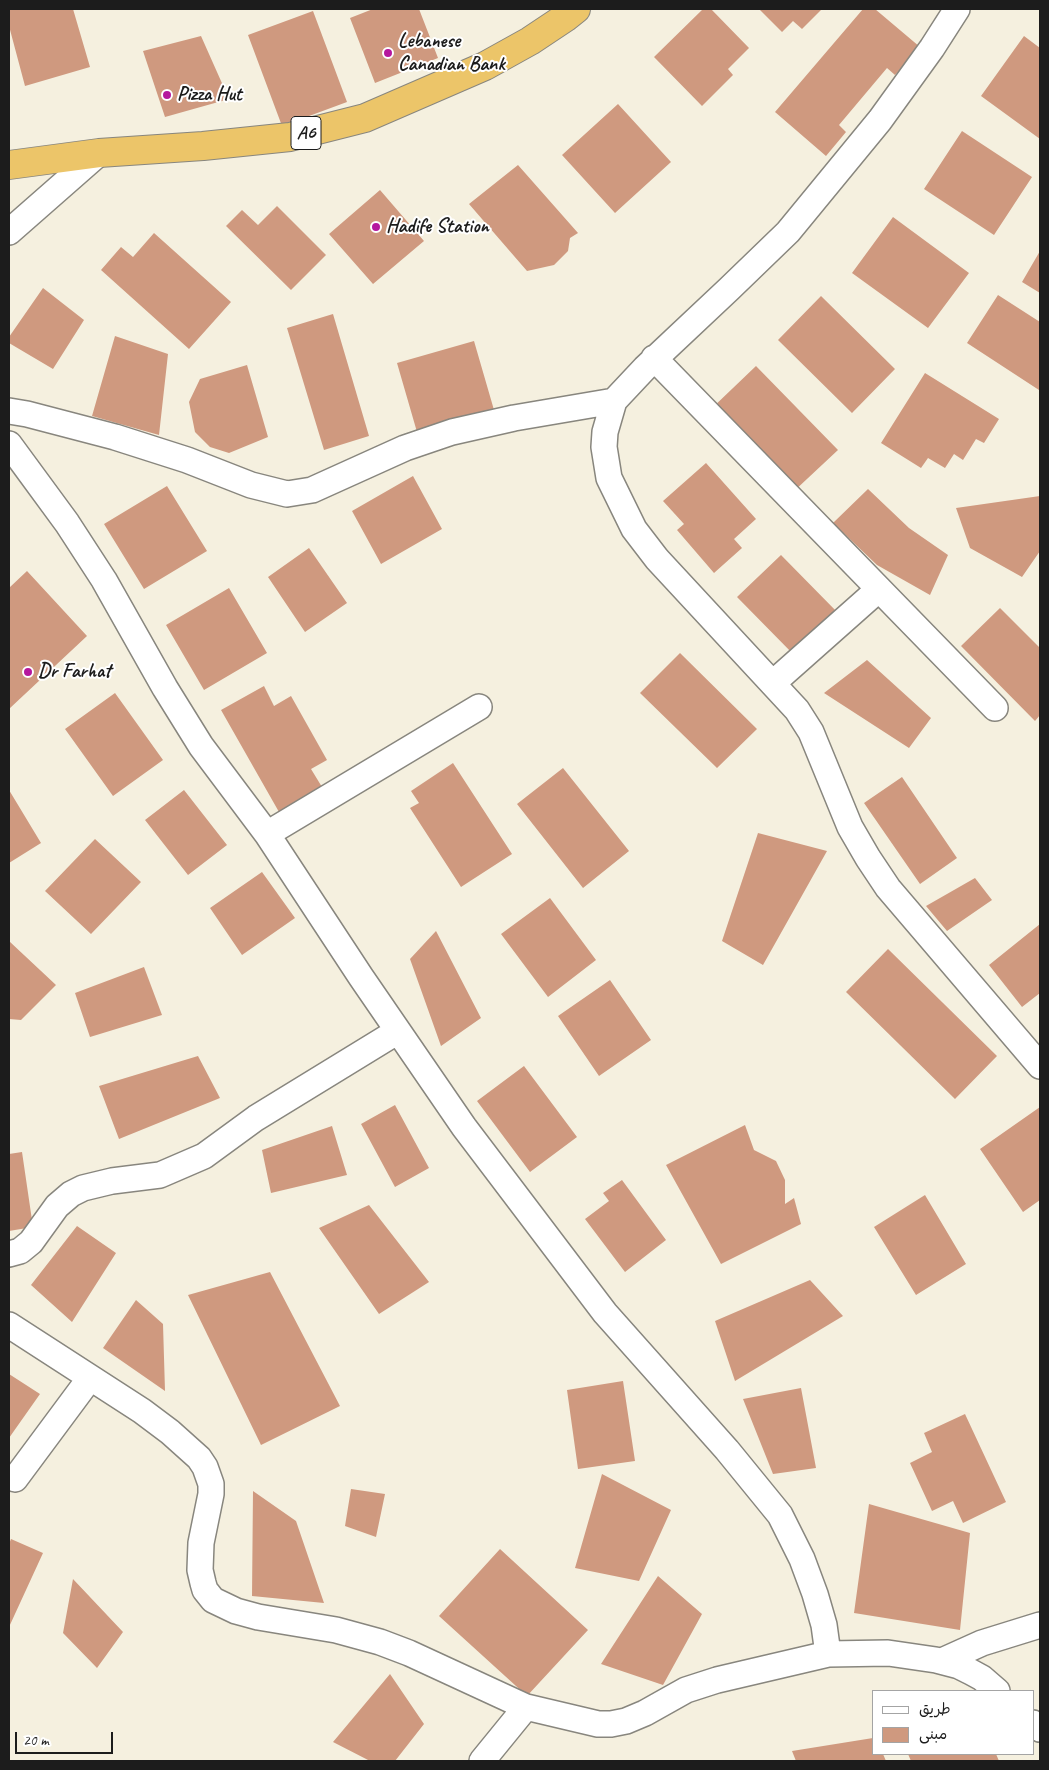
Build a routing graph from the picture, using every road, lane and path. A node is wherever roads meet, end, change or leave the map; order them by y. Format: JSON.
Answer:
{"nodes":[{"id":1,"x":576,"y":9,"type":"edge"},
{"id":2,"x":957,"y":9,"type":"edge"},
{"id":3,"x":99,"y":153,"type":"junction"},
{"id":4,"x":9,"y":164,"type":"edge"},
{"id":5,"x":9,"y":232,"type":"edge"},
{"id":6,"x":654,"y":358,"type":"junction"},
{"id":7,"x":614,"y":401,"type":"junction"},
{"id":8,"x":9,"y":411,"type":"edge"},
{"id":9,"x":9,"y":444,"type":"edge"},
{"id":10,"x":879,"y":589,"type":"junction"},
{"id":11,"x":773,"y":683,"type":"junction"},
{"id":12,"x":479,"y":707,"type":"dead end"},
{"id":13,"x":995,"y":708,"type":"dead end"},
{"id":14,"x":267,"y":834,"type":"junction"},
{"id":15,"x":398,"y":1031,"type":"junction"},
{"id":16,"x":1040,"y":1066,"type":"edge"},
{"id":17,"x":9,"y":1254,"type":"edge"},
{"id":18,"x":9,"y":1325,"type":"edge"},
{"id":19,"x":90,"y":1378,"type":"junction"},
{"id":20,"x":15,"y":1479,"type":"dead end"},
{"id":21,"x":1040,"y":1625,"type":"edge"},
{"id":22,"x":828,"y":1654,"type":"junction"},
{"id":23,"x":942,"y":1662,"type":"junction"},
{"id":24,"x":996,"y":1690,"type":"edge"},
{"id":25,"x":526,"y":1707,"type":"junction"},
{"id":26,"x":482,"y":1761,"type":"edge"}],
"edges":[{"from":1,"to":3,"type":"highway","number":"A6"},
{"from":2,"to":6,"type":"street"},
{"from":3,"to":4,"type":"highway","number":"A6"},
{"from":3,"to":5,"type":"street"},
{"from":6,"to":7,"type":"street"},
{"from":6,"to":10,"type":"street"},
{"from":7,"to":8,"type":"street"},
{"from":7,"to":11,"type":"street"},
{"from":9,"to":14,"type":"street"},
{"from":10,"to":11,"type":"street"},
{"from":10,"to":13,"type":"street"},
{"from":11,"to":16,"type":"street"},
{"from":12,"to":14,"type":"street"},
{"from":14,"to":15,"type":"street"},
{"from":15,"to":17,"type":"street"},
{"from":15,"to":22,"type":"street"},
{"from":18,"to":19,"type":"street"},
{"from":19,"to":20,"type":"street"},
{"from":19,"to":25,"type":"street"},
{"from":21,"to":23,"type":"street"},
{"from":22,"to":23,"type":"street"},
{"from":22,"to":25,"type":"street"},
{"from":23,"to":24,"type":"street"},
{"from":25,"to":26,"type":"street"}]}
